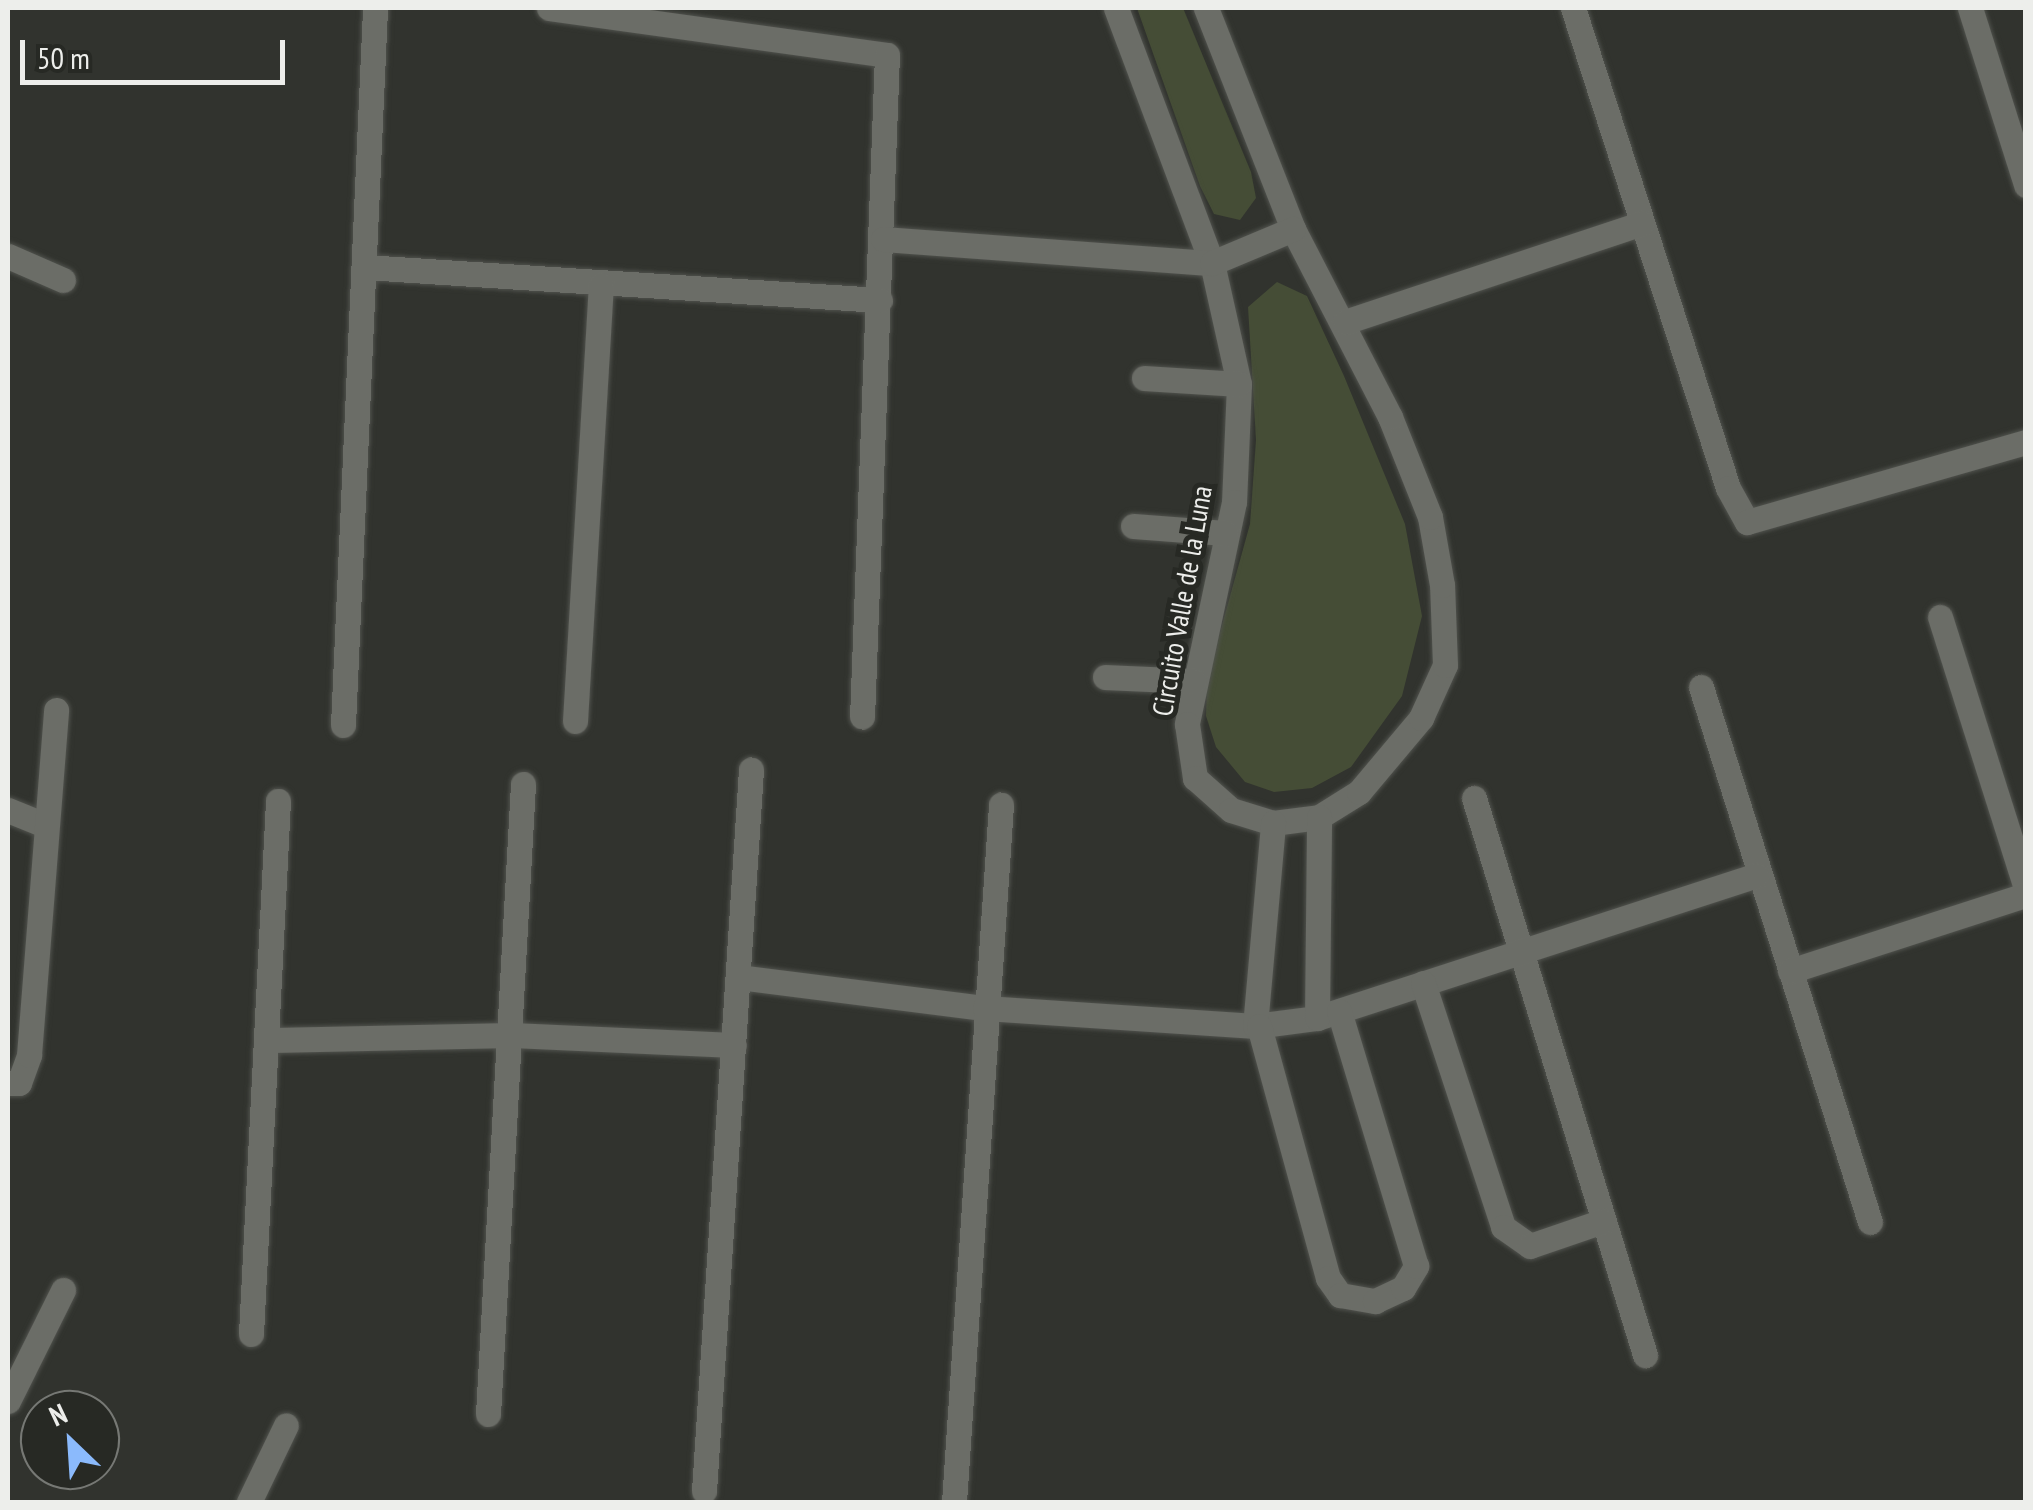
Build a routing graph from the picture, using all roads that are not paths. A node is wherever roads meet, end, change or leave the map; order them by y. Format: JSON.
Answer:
{"nodes":[{"id":1,"x":376,"y":8,"type":"edge"},
{"id":2,"x":549,"y":8,"type":"edge"},
{"id":3,"x":1116,"y":8,"type":"edge"},
{"id":4,"x":1206,"y":8,"type":"edge"},
{"id":5,"x":1573,"y":8,"type":"edge"},
{"id":6,"x":1970,"y":8,"type":"edge"},
{"id":7,"x":2026,"y":185,"type":"edge"},
{"id":8,"x":1642,"y":223,"type":"junction"},
{"id":9,"x":1293,"y":229,"type":"junction"},
{"id":10,"x":883,"y":239,"type":"junction"},
{"id":11,"x":8,"y":256,"type":"edge"},
{"id":12,"x":1212,"y":263,"type":"junction"},
{"id":13,"x":365,"y":268,"type":"junction"},
{"id":14,"x":63,"y":280,"type":"dead end"},
{"id":15,"x":602,"y":285,"type":"junction"},
{"id":16,"x":880,"y":300,"type":"junction"},
{"id":17,"x":1345,"y":322,"type":"junction"},
{"id":18,"x":1144,"y":378,"type":"dead end"},
{"id":19,"x":1238,"y":384,"type":"junction"},
{"id":20,"x":2026,"y":442,"type":"edge"},
{"id":21,"x":1133,"y":526,"type":"dead end"},
{"id":22,"x":1226,"y":533,"type":"junction"},
{"id":23,"x":1940,"y":617,"type":"dead end"},
{"id":24,"x":1105,"y":677,"type":"dead end"},
{"id":25,"x":1194,"y":680,"type":"junction"},
{"id":26,"x":1701,"y":687,"type":"dead end"},
{"id":27,"x":56,"y":710,"type":"dead end"},
{"id":28,"x":862,"y":718,"type":"dead end"},
{"id":29,"x":575,"y":721,"type":"dead end"},
{"id":30,"x":344,"y":725,"type":"dead end"},
{"id":31,"x":751,"y":770,"type":"dead end"},
{"id":32,"x":523,"y":784,"type":"dead end"},
{"id":33,"x":1474,"y":798,"type":"dead end"},
{"id":34,"x":278,"y":801,"type":"dead end"},
{"id":35,"x":1001,"y":805,"type":"dead end"},
{"id":36,"x":8,"y":810,"type":"edge"},
{"id":37,"x":1319,"y":816,"type":"junction"},
{"id":38,"x":1273,"y":823,"type":"junction"},
{"id":39,"x":42,"y":824,"type":"junction"},
{"id":40,"x":1756,"y":875,"type":"junction"},
{"id":41,"x":2026,"y":891,"type":"edge"},
{"id":42,"x":1517,"y":953,"type":"junction"},
{"id":43,"x":1790,"y":971,"type":"junction"},
{"id":44,"x":738,"y":977,"type":"junction"},
{"id":45,"x":1424,"y":984,"type":"junction"},
{"id":46,"x":984,"y":1008,"type":"junction"},
{"id":47,"x":1328,"y":1015,"type":"junction"},
{"id":48,"x":1257,"y":1026,"type":"junction"},
{"id":49,"x":512,"y":1036,"type":"junction"},
{"id":50,"x":272,"y":1040,"type":"junction"},
{"id":51,"x":734,"y":1045,"type":"junction"},
{"id":52,"x":8,"y":1083,"type":"edge"},
{"id":53,"x":1603,"y":1222,"type":"junction"},
{"id":54,"x":1870,"y":1222,"type":"dead end"},
{"id":55,"x":63,"y":1290,"type":"dead end"},
{"id":56,"x":251,"y":1334,"type":"dead end"},
{"id":57,"x":1645,"y":1355,"type":"dead end"},
{"id":58,"x":8,"y":1401,"type":"edge"},
{"id":59,"x":488,"y":1414,"type":"dead end"},
{"id":60,"x":286,"y":1425,"type":"dead end"},
{"id":61,"x":704,"y":1492,"type":"dead end"},
{"id":62,"x":250,"y":1502,"type":"edge"},
{"id":63,"x":954,"y":1502,"type":"edge"}],
"edges":[{"from":1,"to":13,"type":"street"},
{"from":2,"to":10,"type":"street"},
{"from":3,"to":12,"type":"street","name":"Circuito Valle de la Luna"},
{"from":4,"to":9,"type":"street","name":"Circuito Valle de la Luna"},
{"from":5,"to":8,"type":"street"},
{"from":6,"to":7,"type":"street"},
{"from":8,"to":17,"type":"street"},
{"from":8,"to":20,"type":"street"},
{"from":9,"to":12,"type":"street"},
{"from":9,"to":17,"type":"street","name":"Circuito Valle de la Luna"},
{"from":10,"to":12,"type":"street"},
{"from":10,"to":16,"type":"street"},
{"from":11,"to":14,"type":"street"},
{"from":12,"to":19,"type":"street","name":"Circuito Valle de la Luna"},
{"from":13,"to":15,"type":"street"},
{"from":13,"to":30,"type":"street"},
{"from":15,"to":16,"type":"street"},
{"from":15,"to":29,"type":"street"},
{"from":16,"to":28,"type":"street"},
{"from":17,"to":37,"type":"street","name":"Circuito Valle de la Luna"},
{"from":18,"to":19,"type":"street"},
{"from":19,"to":22,"type":"street","name":"Circuito Valle de la Luna"},
{"from":21,"to":22,"type":"street"},
{"from":22,"to":25,"type":"street","name":"Circuito Valle de la Luna"},
{"from":23,"to":41,"type":"street"},
{"from":24,"to":25,"type":"street"},
{"from":25,"to":38,"type":"street","name":"Circuito Valle de la Luna"},
{"from":26,"to":40,"type":"street"},
{"from":27,"to":39,"type":"street"},
{"from":31,"to":44,"type":"street"},
{"from":32,"to":49,"type":"street"},
{"from":33,"to":42,"type":"street"},
{"from":34,"to":50,"type":"street"},
{"from":35,"to":46,"type":"street"},
{"from":36,"to":39,"type":"street"},
{"from":37,"to":38,"type":"street","name":"Circuito Valle de la Luna"},
{"from":37,"to":47,"type":"street"},
{"from":38,"to":48,"type":"street"},
{"from":39,"to":52,"type":"street"},
{"from":40,"to":42,"type":"street"},
{"from":40,"to":43,"type":"street"},
{"from":41,"to":43,"type":"street"},
{"from":42,"to":45,"type":"street"},
{"from":42,"to":53,"type":"street"},
{"from":43,"to":54,"type":"street"},
{"from":44,"to":46,"type":"street"},
{"from":44,"to":51,"type":"street"},
{"from":45,"to":47,"type":"street"},
{"from":45,"to":53,"type":"street"},
{"from":46,"to":48,"type":"street"},
{"from":46,"to":63,"type":"street"},
{"from":47,"to":48,"type":"street"},
{"from":47,"to":48,"type":"street"},
{"from":49,"to":50,"type":"street"},
{"from":49,"to":51,"type":"street"},
{"from":49,"to":59,"type":"street"},
{"from":50,"to":56,"type":"street"},
{"from":51,"to":61,"type":"street"},
{"from":53,"to":57,"type":"street"},
{"from":55,"to":58,"type":"street"},
{"from":60,"to":62,"type":"street"}]}
